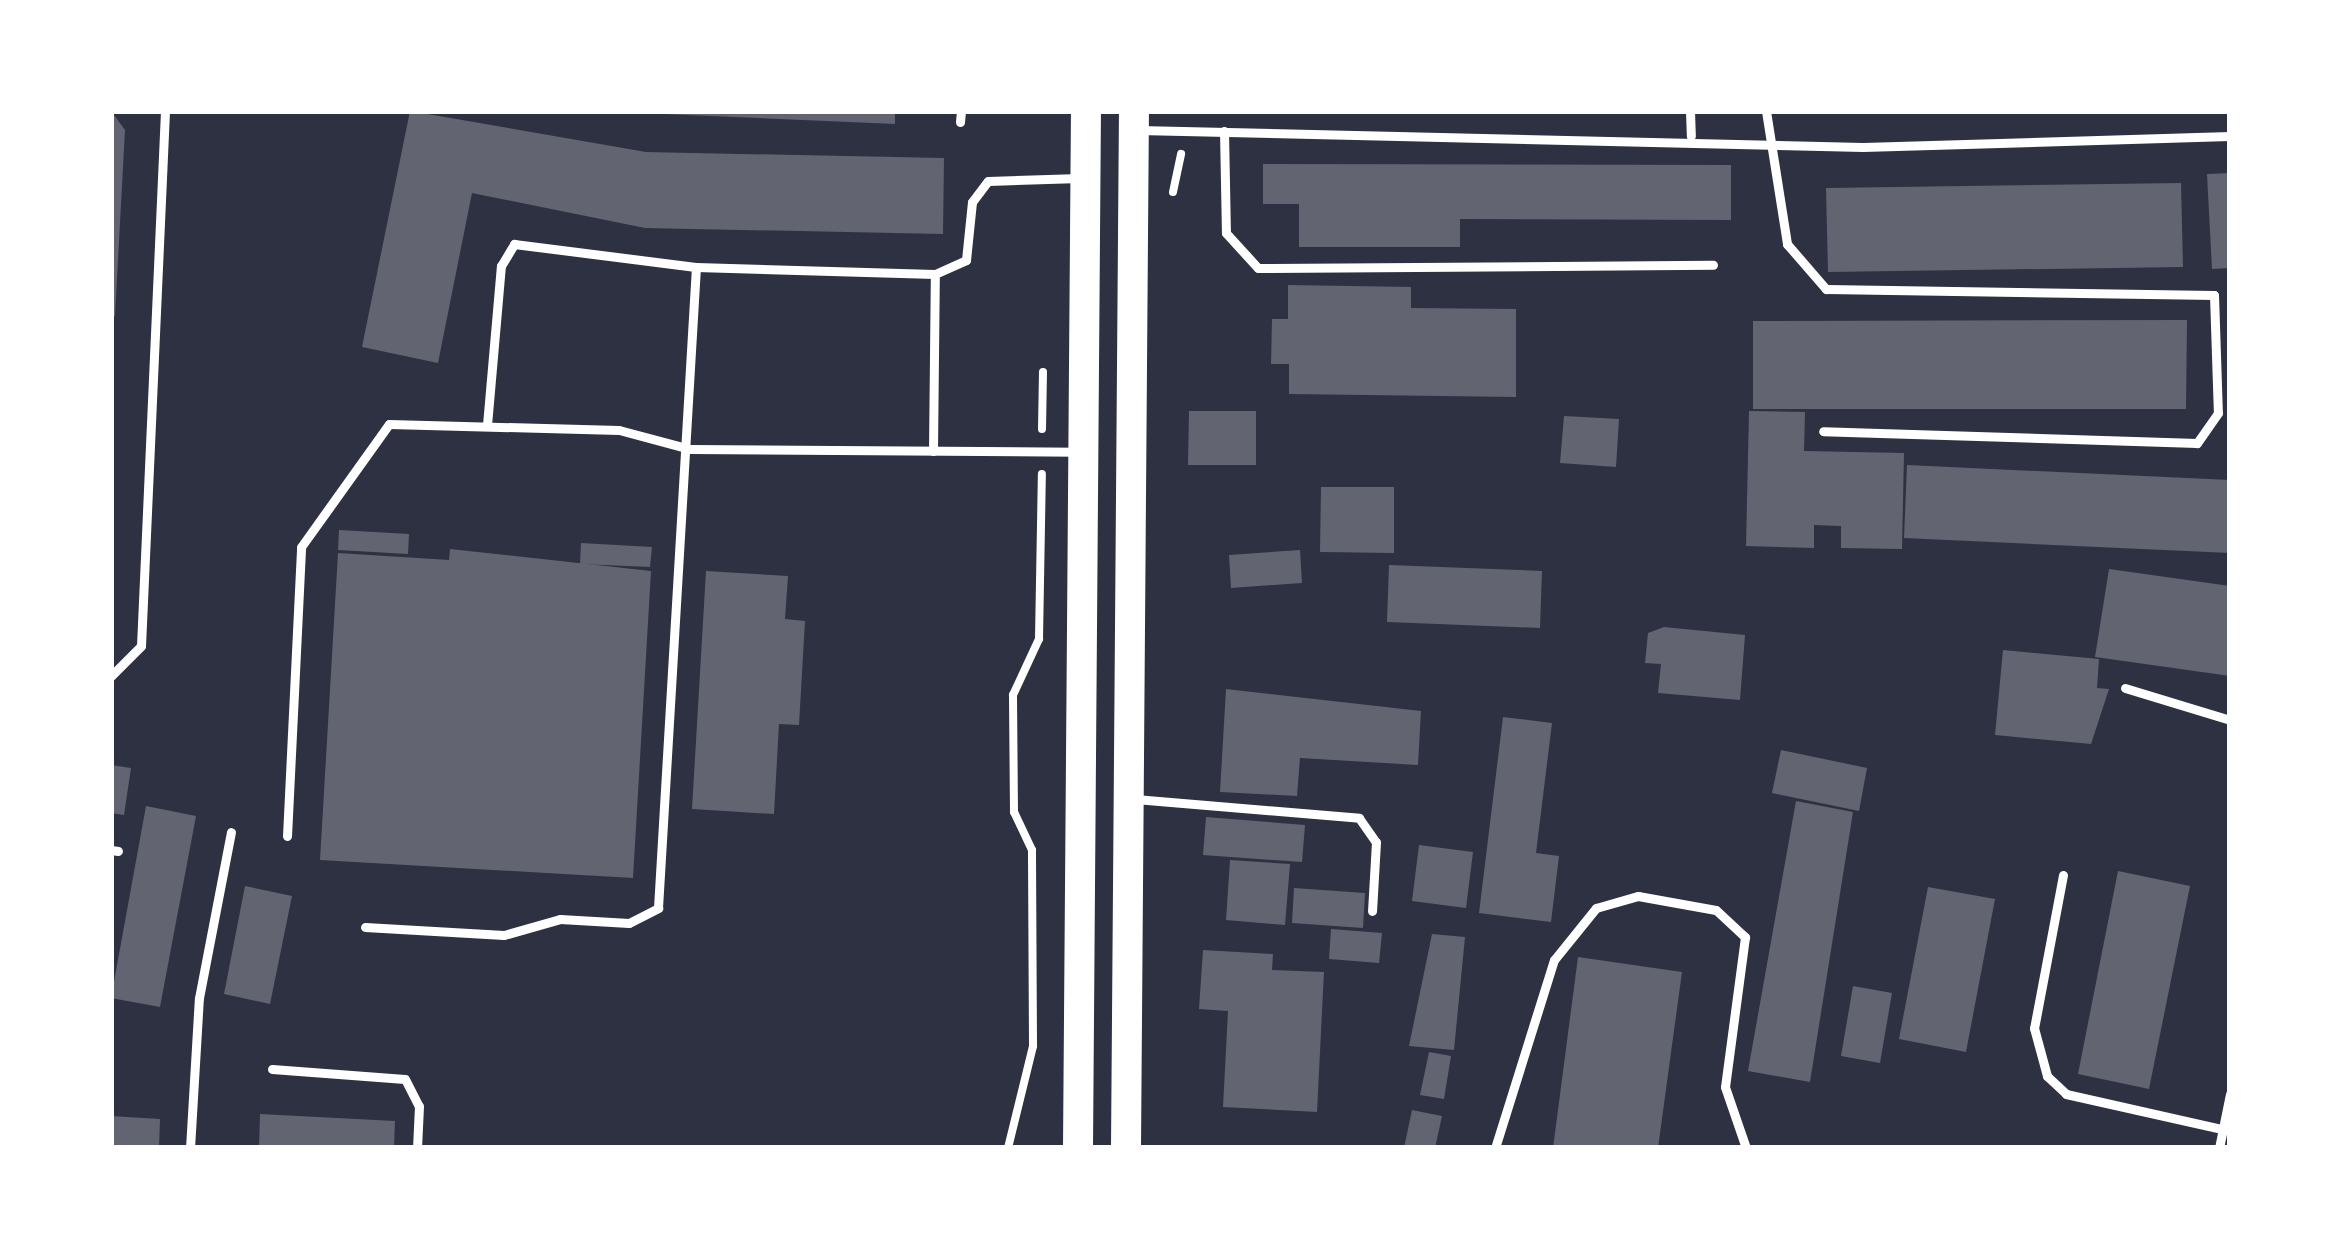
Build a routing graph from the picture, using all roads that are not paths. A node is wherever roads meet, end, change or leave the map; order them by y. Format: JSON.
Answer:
{"nodes":[{"id":1,"x":165,"y":111,"type":"edge"},
{"id":2,"x":1086,"y":111,"type":"edge"},
{"id":3,"x":1690,"y":111,"type":"edge"},
{"id":4,"x":1766,"y":111,"type":"edge"},
{"id":5,"x":1134,"y":120,"type":"edge"},
{"id":6,"x":1224,"y":131,"type":"junction"},
{"id":7,"x":1691,"y":136,"type":"junction"},
{"id":8,"x":1765,"y":136,"type":"junction"},
{"id":9,"x":2230,"y":136,"type":"edge"},
{"id":10,"x":1086,"y":178,"type":"junction"},
{"id":11,"x":1713,"y":265,"type":"dead end"},
{"id":12,"x":696,"y":267,"type":"junction"},
{"id":13,"x":935,"y":274,"type":"junction"},
{"id":14,"x":2215,"y":295,"type":"junction"},
{"id":15,"x":2230,"y":296,"type":"edge"},
{"id":16,"x":487,"y":425,"type":"junction"},
{"id":17,"x":1823,"y":431,"type":"dead end"},
{"id":18,"x":690,"y":448,"type":"junction"},
{"id":19,"x":934,"y":451,"type":"junction"},
{"id":20,"x":1085,"y":453,"type":"junction"},
{"id":21,"x":111,"y":676,"type":"edge"},
{"id":22,"x":2125,"y":688,"type":"dead end"},
{"id":23,"x":2230,"y":720,"type":"edge"},
{"id":24,"x":1129,"y":798,"type":"junction"},
{"id":25,"x":231,"y":832,"type":"dead end"},
{"id":26,"x":287,"y":836,"type":"dead end"},
{"id":27,"x":2062,"y":875,"type":"dead end"},
{"id":28,"x":1372,"y":911,"type":"dead end"},
{"id":29,"x":365,"y":927,"type":"dead end"},
{"id":30,"x":272,"y":1069,"type":"dead end"},
{"id":31,"x":2230,"y":1094,"type":"edge"},
{"id":32,"x":2226,"y":1130,"type":"edge"},
{"id":33,"x":190,"y":1148,"type":"edge"},
{"id":34,"x":417,"y":1148,"type":"edge"},
{"id":35,"x":1078,"y":1148,"type":"edge"},
{"id":36,"x":1126,"y":1148,"type":"edge"},
{"id":37,"x":1495,"y":1148,"type":"edge"},
{"id":38,"x":1746,"y":1148,"type":"edge"},
{"id":39,"x":2219,"y":1148,"type":"edge"}],
"edges":[{"from":1,"to":21,"type":"lane"},
{"from":2,"to":10,"type":"main road"},
{"from":3,"to":7,"type":"lane"},
{"from":4,"to":8,"type":"lane"},
{"from":5,"to":6,"type":"lane"},
{"from":5,"to":24,"type":"main road"},
{"from":6,"to":7,"type":"lane"},
{"from":6,"to":11,"type":"lane"},
{"from":7,"to":8,"type":"lane"},
{"from":8,"to":9,"type":"lane"},
{"from":8,"to":14,"type":"lane"},
{"from":10,"to":13,"type":"lane"},
{"from":10,"to":20,"type":"main road"},
{"from":12,"to":13,"type":"lane"},
{"from":12,"to":16,"type":"lane"},
{"from":12,"to":18,"type":"lane"},
{"from":13,"to":19,"type":"lane"},
{"from":14,"to":15,"type":"lane"},
{"from":14,"to":17,"type":"lane"},
{"from":16,"to":18,"type":"lane"},
{"from":16,"to":26,"type":"lane"},
{"from":18,"to":19,"type":"lane"},
{"from":18,"to":29,"type":"lane"},
{"from":19,"to":20,"type":"lane"},
{"from":20,"to":35,"type":"main road"},
{"from":22,"to":23,"type":"lane"},
{"from":24,"to":28,"type":"lane"},
{"from":24,"to":36,"type":"main road"},
{"from":25,"to":33,"type":"lane"},
{"from":27,"to":32,"type":"lane"},
{"from":30,"to":34,"type":"lane"},
{"from":31,"to":32,"type":"lane"},
{"from":32,"to":39,"type":"lane"},
{"from":37,"to":38,"type":"lane"}]}
